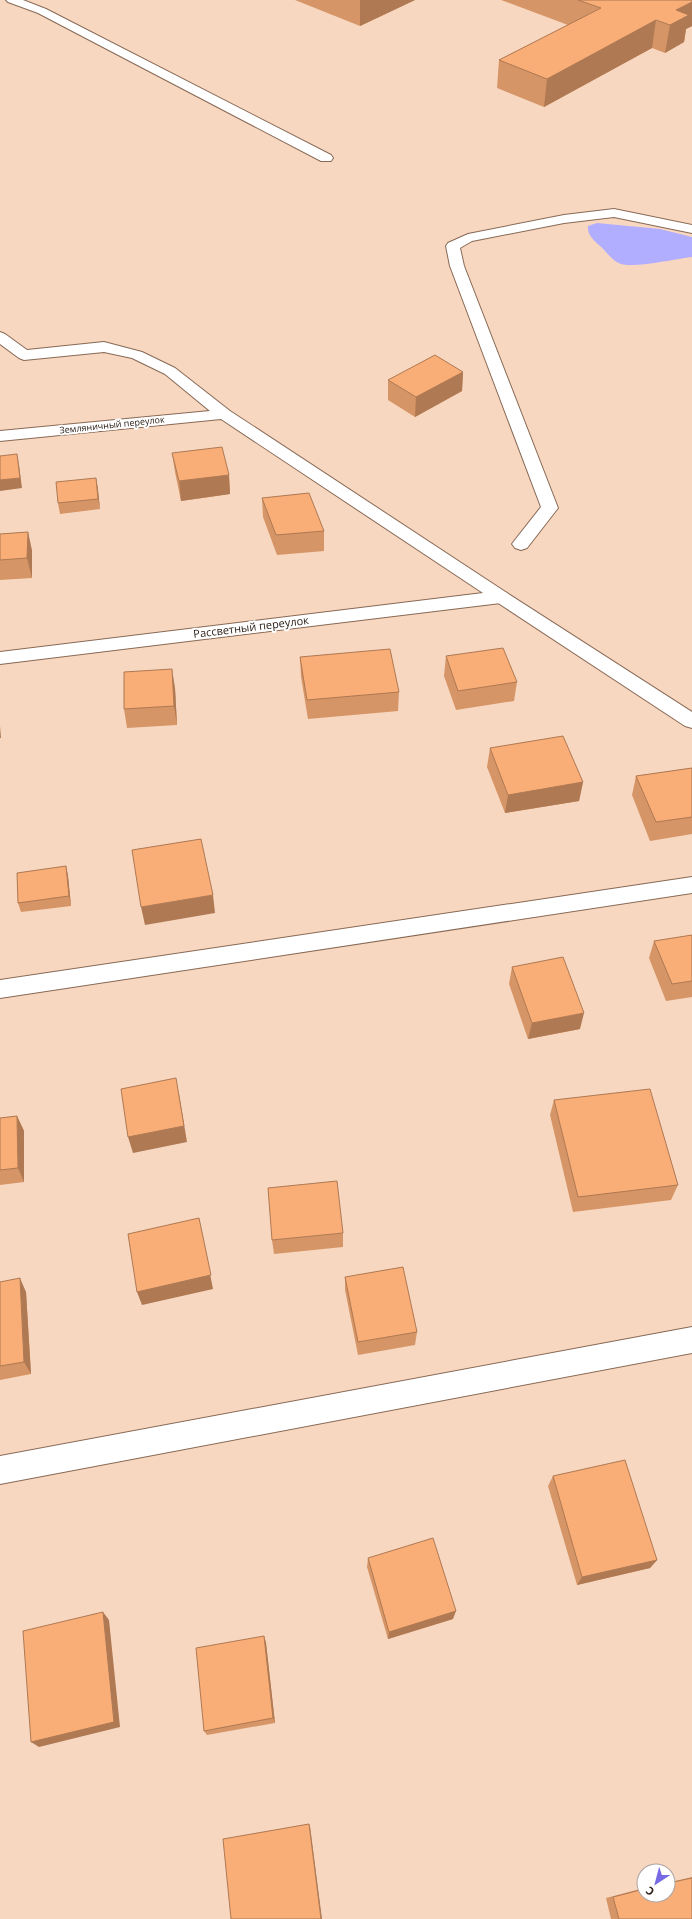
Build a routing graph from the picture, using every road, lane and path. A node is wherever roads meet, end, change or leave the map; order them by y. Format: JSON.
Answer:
{"nodes":[{"id":1,"x":19,"y":1,"type":"edge"},
{"id":2,"x":0,"y":7,"type":"edge"},
{"id":3,"x":326,"y":158,"type":"dead end"},
{"id":4,"x":692,"y":229,"type":"edge"},
{"id":5,"x":0,"y":337,"type":"edge"},
{"id":6,"x":24,"y":355,"type":"junction"},
{"id":7,"x":0,"y":357,"type":"edge"},
{"id":8,"x":224,"y":414,"type":"junction"},
{"id":9,"x":0,"y":436,"type":"edge"},
{"id":10,"x":521,"y":544,"type":"dead end"},
{"id":11,"x":501,"y":597,"type":"junction"},
{"id":12,"x":0,"y":658,"type":"edge"},
{"id":13,"x":692,"y":721,"type":"edge"},
{"id":14,"x":692,"y":885,"type":"edge"},
{"id":15,"x":0,"y":989,"type":"edge"},
{"id":16,"x":692,"y":1340,"type":"edge"},
{"id":17,"x":0,"y":1470,"type":"edge"}],
"edges":[{"from":1,"to":2,"type":"street"},
{"from":1,"to":3,"type":"street"},
{"from":4,"to":10,"type":"street"},
{"from":5,"to":6,"type":"street"},
{"from":6,"to":7,"type":"street"},
{"from":6,"to":8,"type":"street"},
{"from":8,"to":9,"type":"street","name":"Земляничный переулок"},
{"from":8,"to":11,"type":"street"},
{"from":11,"to":12,"type":"street","name":"Рассветный переулок"},
{"from":11,"to":13,"type":"street"},
{"from":14,"to":15,"type":"street"},
{"from":16,"to":17,"type":"street"}]}
